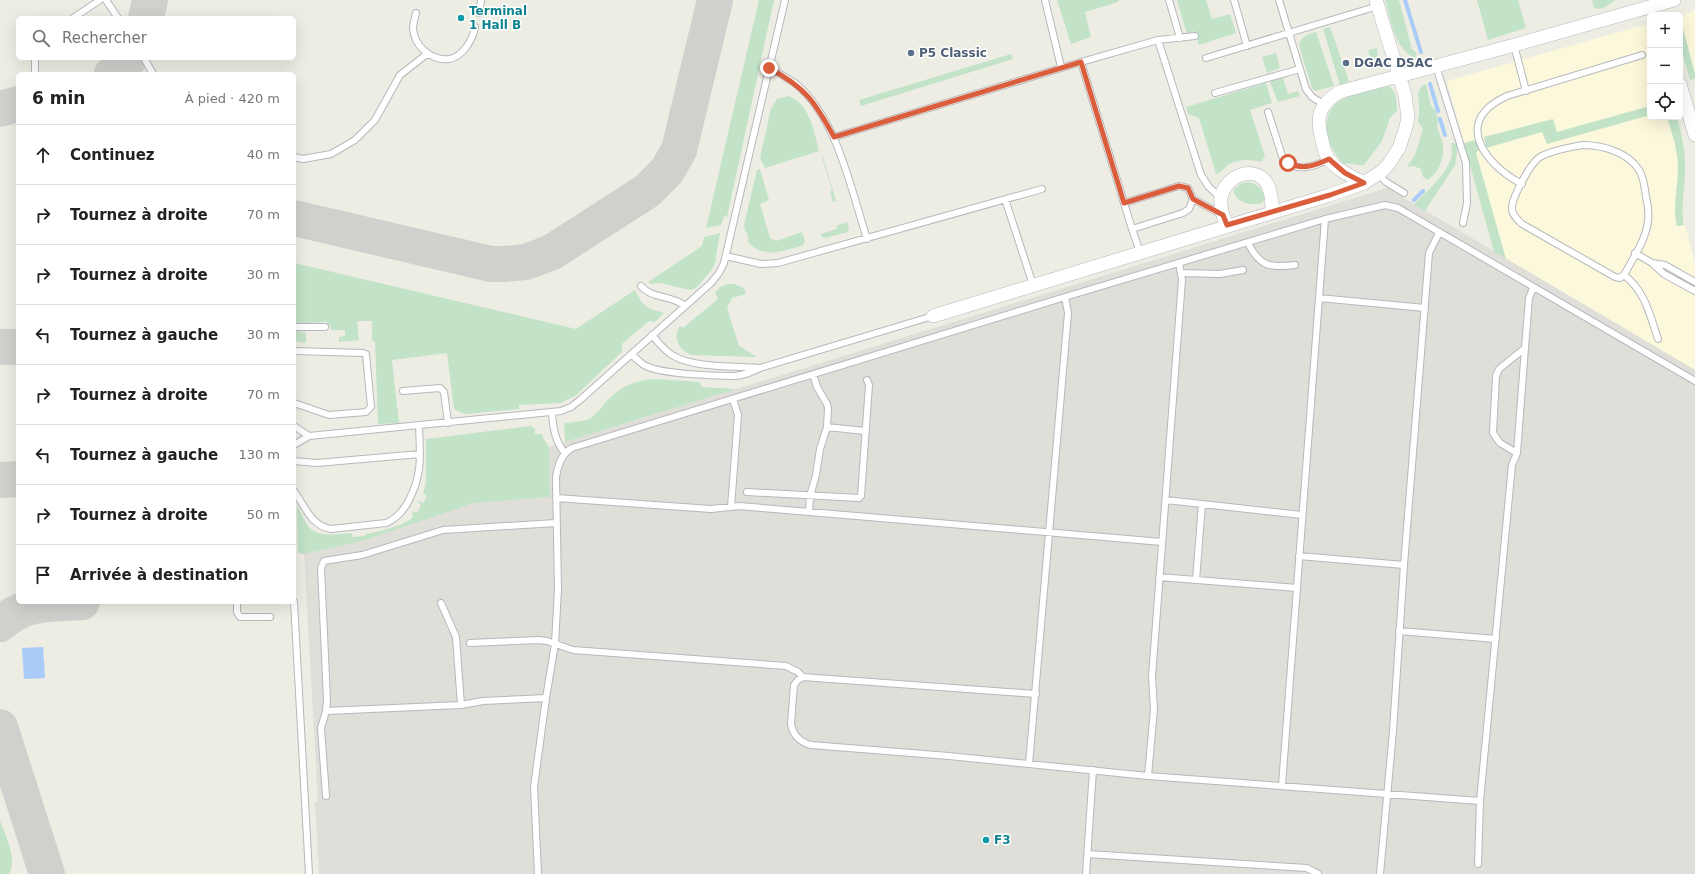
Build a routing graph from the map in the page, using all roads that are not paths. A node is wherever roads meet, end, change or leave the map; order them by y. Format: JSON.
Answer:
{"nodes":[{"id":1,"x":100,"y":0,"type":"edge"},
{"id":2,"x":106,"y":0,"type":"edge"},
{"id":3,"x":482,"y":0,"type":"edge"},
{"id":4,"x":785,"y":0,"type":"edge"},
{"id":5,"x":1045,"y":0,"type":"edge"},
{"id":6,"x":1169,"y":0,"type":"edge"},
{"id":7,"x":1234,"y":0,"type":"edge"},
{"id":8,"x":1279,"y":0,"type":"edge"},
{"id":9,"x":1674,"y":0,"type":"edge"},
{"id":10,"x":1377,"y":3,"type":"edge"},
{"id":11,"x":1658,"y":10,"type":"edge"},
{"id":12,"x":416,"y":13,"type":"dead end"},
{"id":13,"x":479,"y":13,"type":"dead end"},
{"id":14,"x":76,"y":16,"type":"edge"},
{"id":15,"x":117,"y":16,"type":"edge"},
{"id":16,"x":475,"y":27,"type":"dead end"},
{"id":17,"x":1290,"y":34,"type":"junction"},
{"id":18,"x":1195,"y":36,"type":"dead end"},
{"id":19,"x":1180,"y":38,"type":"junction"},
{"id":20,"x":1158,"y":40,"type":"junction"},
{"id":21,"x":1247,"y":46,"type":"junction"},
{"id":22,"x":1514,"y":46,"type":"junction"},
{"id":23,"x":428,"y":54,"type":"junction"},
{"id":24,"x":1642,"y":55,"type":"dead end"},
{"id":25,"x":1206,"y":58,"type":"dead end"},
{"id":26,"x":35,"y":60,"type":"edge"},
{"id":27,"x":145,"y":60,"type":"edge"},
{"id":28,"x":1081,"y":62,"type":"junction"},
{"id":29,"x":1436,"y":66,"type":"junction"},
{"id":30,"x":1061,"y":67,"type":"junction"},
{"id":31,"x":769,"y":68,"type":"junction"},
{"id":32,"x":1300,"y":69,"type":"junction"},
{"id":33,"x":35,"y":72,"type":"edge"},
{"id":34,"x":152,"y":72,"type":"edge"},
{"id":35,"x":1399,"y":76,"type":"junction"},
{"id":36,"x":1526,"y":91,"type":"junction"},
{"id":37,"x":1214,"y":93,"type":"dead end"},
{"id":38,"x":1683,"y":94,"type":"edge"},
{"id":39,"x":1325,"y":104,"type":"junction"},
{"id":40,"x":1268,"y":112,"type":"dead end"},
{"id":41,"x":1695,"y":135,"type":"edge"},
{"id":42,"x":834,"y":137,"type":"junction"},
{"id":43,"x":296,"y":157,"type":"edge"},
{"id":44,"x":1329,"y":159,"type":"junction"},
{"id":45,"x":1378,"y":173,"type":"junction"},
{"id":46,"x":1364,"y":183,"type":"junction"},
{"id":47,"x":1522,"y":184,"type":"junction"},
{"id":48,"x":1042,"y":189,"type":"dead end"},
{"id":49,"x":1404,"y":193,"type":"dead end"},
{"id":50,"x":1221,"y":198,"type":"junction"},
{"id":51,"x":1005,"y":199,"type":"junction"},
{"id":52,"x":1193,"y":199,"type":"junction"},
{"id":53,"x":1124,"y":203,"type":"junction"},
{"id":54,"x":1272,"y":212,"type":"junction"},
{"id":55,"x":1325,"y":219,"type":"junction"},
{"id":56,"x":1225,"y":220,"type":"junction"},
{"id":57,"x":1463,"y":223,"type":"dead end"},
{"id":58,"x":1132,"y":229,"type":"junction"},
{"id":59,"x":1439,"y":233,"type":"junction"},
{"id":60,"x":867,"y":239,"type":"junction"},
{"id":61,"x":1248,"y":243,"type":"junction"},
{"id":62,"x":1140,"y":252,"type":"junction"},
{"id":63,"x":1635,"y":254,"type":"junction"},
{"id":64,"x":726,"y":256,"type":"junction"},
{"id":65,"x":1179,"y":263,"type":"junction"},
{"id":66,"x":1652,"y":263,"type":"junction"},
{"id":67,"x":1295,"y":265,"type":"dead end"},
{"id":68,"x":1243,"y":270,"type":"dead end"},
{"id":69,"x":1182,"y":273,"type":"junction"},
{"id":70,"x":1624,"y":275,"type":"junction"},
{"id":71,"x":1695,"y":282,"type":"edge"},
{"id":72,"x":1033,"y":285,"type":"junction"},
{"id":73,"x":641,"y":286,"type":"dead end"},
{"id":74,"x":1533,"y":288,"type":"junction"},
{"id":75,"x":1695,"y":292,"type":"edge"},
{"id":76,"x":1065,"y":297,"type":"junction"},
{"id":77,"x":1319,"y":298,"type":"junction"},
{"id":78,"x":685,"y":306,"type":"junction"},
{"id":79,"x":1425,"y":308,"type":"junction"},
{"id":80,"x":933,"y":316,"type":"joint"},
{"id":81,"x":296,"y":327,"type":"edge"},
{"id":82,"x":325,"y":327,"type":"dead end"},
{"id":83,"x":652,"y":336,"type":"junction"},
{"id":84,"x":1658,"y":339,"type":"dead end"},
{"id":85,"x":1525,"y":348,"type":"junction"},
{"id":86,"x":296,"y":351,"type":"edge"},
{"id":87,"x":632,"y":355,"type":"junction"},
{"id":88,"x":760,"y":368,"type":"junction"},
{"id":89,"x":813,"y":374,"type":"junction"},
{"id":90,"x":868,"y":380,"type":"dead end"},
{"id":91,"x":1695,"y":381,"type":"edge"},
{"id":92,"x":403,"y":392,"type":"dead end"},
{"id":93,"x":733,"y":399,"type":"junction"},
{"id":94,"x":296,"y":405,"type":"edge"},
{"id":95,"x":552,"y":413,"type":"junction"},
{"id":96,"x":448,"y":423,"type":"junction"},
{"id":97,"x":419,"y":426,"type":"junction"},
{"id":98,"x":296,"y":427,"type":"edge"},
{"id":99,"x":827,"y":428,"type":"junction"},
{"id":100,"x":865,"y":431,"type":"junction"},
{"id":101,"x":309,"y":436,"type":"junction"},
{"id":102,"x":296,"y":444,"type":"edge"},
{"id":103,"x":565,"y":453,"type":"junction"},
{"id":104,"x":1517,"y":453,"type":"junction"},
{"id":105,"x":420,"y":454,"type":"junction"},
{"id":106,"x":296,"y":461,"type":"edge"},
{"id":107,"x":747,"y":492,"type":"dead end"},
{"id":108,"x":296,"y":494,"type":"edge"},
{"id":109,"x":810,"y":496,"type":"junction"},
{"id":110,"x":556,"y":498,"type":"junction"},
{"id":111,"x":1166,"y":500,"type":"junction"},
{"id":112,"x":1202,"y":504,"type":"junction"},
{"id":113,"x":731,"y":507,"type":"junction"},
{"id":114,"x":810,"y":512,"type":"junction"},
{"id":115,"x":1302,"y":515,"type":"junction"},
{"id":116,"x":556,"y":524,"type":"junction"},
{"id":117,"x":1049,"y":533,"type":"junction"},
{"id":118,"x":1162,"y":542,"type":"junction"},
{"id":119,"x":1299,"y":556,"type":"junction"},
{"id":120,"x":1404,"y":566,"type":"junction"},
{"id":121,"x":1159,"y":577,"type":"junction"},
{"id":122,"x":1196,"y":580,"type":"junction"},
{"id":123,"x":1297,"y":588,"type":"junction"},
{"id":124,"x":236,"y":604,"type":"edge"},
{"id":125,"x":294,"y":604,"type":"edge"},
{"id":126,"x":442,"y":604,"type":"dead end"},
{"id":127,"x":270,"y":617,"type":"dead end"},
{"id":128,"x":1399,"y":631,"type":"junction"},
{"id":129,"x":1496,"y":639,"type":"junction"},
{"id":130,"x":470,"y":643,"type":"dead end"},
{"id":131,"x":556,"y":644,"type":"junction"},
{"id":132,"x":803,"y":677,"type":"junction"},
{"id":133,"x":1036,"y":694,"type":"junction"},
{"id":134,"x":546,"y":698,"type":"junction"},
{"id":135,"x":461,"y":705,"type":"junction"},
{"id":136,"x":326,"y":711,"type":"junction"},
{"id":137,"x":1029,"y":764,"type":"junction"},
{"id":138,"x":1094,"y":770,"type":"junction"},
{"id":139,"x":1148,"y":776,"type":"junction"},
{"id":140,"x":1282,"y":785,"type":"junction"},
{"id":141,"x":1388,"y":793,"type":"junction"},
{"id":142,"x":326,"y":796,"type":"dead end"},
{"id":143,"x":1480,"y":801,"type":"junction"},
{"id":144,"x":1088,"y":854,"type":"junction"},
{"id":145,"x":1478,"y":864,"type":"dead end"},
{"id":146,"x":309,"y":874,"type":"edge"},
{"id":147,"x":538,"y":874,"type":"edge"},
{"id":148,"x":1086,"y":874,"type":"edge"},
{"id":149,"x":1318,"y":874,"type":"edge"},
{"id":150,"x":1380,"y":874,"type":"edge"}],
"edges":[{"from":1,"to":14,"type":"lane"},
{"from":2,"to":15,"type":"lane"},
{"from":3,"to":13,"type":"lane"},
{"from":4,"to":31,"type":"lane"},
{"from":5,"to":30,"type":"lane"},
{"from":6,"to":19,"type":"lane"},
{"from":7,"to":21,"type":"lane"},
{"from":8,"to":17,"type":"lane"},
{"from":9,"to":11,"type":"street"},
{"from":10,"to":17,"type":"lane"},
{"from":10,"to":35,"type":"street"},
{"from":11,"to":22,"type":"street"},
{"from":12,"to":23,"type":"lane"},
{"from":16,"to":23,"type":"lane"},
{"from":17,"to":21,"type":"lane"},
{"from":17,"to":32,"type":"lane"},
{"from":18,"to":19,"type":"lane"},
{"from":19,"to":20,"type":"lane"},
{"from":20,"to":28,"type":"lane"},
{"from":20,"to":50,"type":"lane"},
{"from":21,"to":25,"type":"lane"},
{"from":22,"to":29,"type":"street"},
{"from":22,"to":36,"type":"lane"},
{"from":23,"to":43,"type":"lane"},
{"from":24,"to":36,"type":"lane"},
{"from":26,"to":33,"type":"lane"},
{"from":27,"to":34,"type":"lane"},
{"from":28,"to":30,"type":"lane"},
{"from":28,"to":53,"type":"lane"},
{"from":29,"to":35,"type":"street"},
{"from":29,"to":57,"type":"lane"},
{"from":30,"to":42,"type":"lane"},
{"from":31,"to":42,"type":"lane"},
{"from":31,"to":64,"type":"lane"},
{"from":32,"to":37,"type":"lane"},
{"from":32,"to":39,"type":"lane"},
{"from":35,"to":39,"type":"street"},
{"from":35,"to":45,"type":"street"},
{"from":36,"to":47,"type":"lane"},
{"from":38,"to":41,"type":"street"},
{"from":39,"to":44,"type":"street"},
{"from":40,"to":44,"type":"lane"},
{"from":42,"to":60,"type":"lane"},
{"from":44,"to":46,"type":"street"},
{"from":45,"to":46,"type":"street"},
{"from":45,"to":49,"type":"lane"},
{"from":46,"to":54,"type":"street"},
{"from":47,"to":63,"type":"lane"},
{"from":47,"to":70,"type":"lane"},
{"from":48,"to":51,"type":"lane"},
{"from":50,"to":54,"type":"street"},
{"from":50,"to":56,"type":"street"},
{"from":51,"to":60,"type":"lane"},
{"from":51,"to":72,"type":"lane"},
{"from":52,"to":53,"type":"lane"},
{"from":52,"to":56,"type":"lane"},
{"from":52,"to":58,"type":"lane"},
{"from":53,"to":58,"type":"lane"},
{"from":54,"to":56,"type":"street"},
{"from":55,"to":59,"type":"lane"},
{"from":55,"to":61,"type":"lane"},
{"from":55,"to":77,"type":"lane"},
{"from":56,"to":62,"type":"street"},
{"from":58,"to":62,"type":"lane"},
{"from":59,"to":74,"type":"lane"},
{"from":59,"to":79,"type":"lane"},
{"from":60,"to":64,"type":"lane"},
{"from":61,"to":65,"type":"lane"},
{"from":61,"to":67,"type":"lane"},
{"from":62,"to":72,"type":"street"},
{"from":63,"to":66,"type":"lane"},
{"from":63,"to":70,"type":"lane"},
{"from":64,"to":78,"type":"lane"},
{"from":65,"to":69,"type":"lane"},
{"from":65,"to":76,"type":"lane"},
{"from":66,"to":71,"type":"lane"},
{"from":66,"to":75,"type":"lane"},
{"from":68,"to":69,"type":"lane"},
{"from":69,"to":111,"type":"lane"},
{"from":70,"to":84,"type":"lane"},
{"from":72,"to":80,"type":"street"},
{"from":73,"to":78,"type":"lane"},
{"from":74,"to":85,"type":"lane"},
{"from":74,"to":91,"type":"lane"},
{"from":76,"to":89,"type":"lane"},
{"from":76,"to":117,"type":"lane"},
{"from":77,"to":79,"type":"lane"},
{"from":77,"to":115,"type":"lane"},
{"from":78,"to":83,"type":"lane"},
{"from":79,"to":120,"type":"lane"},
{"from":80,"to":88,"type":"lane"},
{"from":81,"to":82,"type":"lane"},
{"from":83,"to":87,"type":"lane"},
{"from":83,"to":88,"type":"lane"},
{"from":85,"to":104,"type":"lane"},
{"from":85,"to":104,"type":"lane"},
{"from":86,"to":94,"type":"lane"},
{"from":87,"to":88,"type":"lane"},
{"from":87,"to":95,"type":"lane"},
{"from":89,"to":93,"type":"lane"},
{"from":89,"to":99,"type":"lane"},
{"from":90,"to":100,"type":"lane"},
{"from":92,"to":96,"type":"lane"},
{"from":93,"to":103,"type":"lane"},
{"from":93,"to":113,"type":"lane"},
{"from":95,"to":96,"type":"lane"},
{"from":95,"to":103,"type":"lane"},
{"from":96,"to":97,"type":"lane"},
{"from":97,"to":101,"type":"lane"},
{"from":97,"to":105,"type":"lane"},
{"from":98,"to":101,"type":"lane"},
{"from":99,"to":100,"type":"lane"},
{"from":99,"to":109,"type":"lane"},
{"from":100,"to":109,"type":"lane"},
{"from":101,"to":102,"type":"lane"},
{"from":103,"to":110,"type":"lane"},
{"from":104,"to":129,"type":"lane"},
{"from":105,"to":106,"type":"lane"},
{"from":105,"to":108,"type":"lane"},
{"from":107,"to":109,"type":"lane"},
{"from":109,"to":114,"type":"lane"},
{"from":110,"to":113,"type":"lane"},
{"from":110,"to":116,"type":"lane"},
{"from":111,"to":112,"type":"lane"},
{"from":111,"to":118,"type":"lane"},
{"from":112,"to":115,"type":"lane"},
{"from":112,"to":122,"type":"lane"},
{"from":113,"to":114,"type":"lane"},
{"from":114,"to":117,"type":"lane"},
{"from":115,"to":119,"type":"lane"},
{"from":116,"to":131,"type":"lane"},
{"from":116,"to":136,"type":"lane"},
{"from":117,"to":118,"type":"lane"},
{"from":117,"to":133,"type":"lane"},
{"from":118,"to":121,"type":"lane"},
{"from":119,"to":120,"type":"lane"},
{"from":119,"to":123,"type":"lane"},
{"from":120,"to":128,"type":"lane"},
{"from":121,"to":122,"type":"lane"},
{"from":121,"to":139,"type":"lane"},
{"from":122,"to":123,"type":"lane"},
{"from":123,"to":140,"type":"lane"},
{"from":124,"to":127,"type":"lane"},
{"from":125,"to":146,"type":"lane"},
{"from":126,"to":135,"type":"lane"},
{"from":128,"to":129,"type":"lane"},
{"from":128,"to":141,"type":"lane"},
{"from":129,"to":143,"type":"lane"},
{"from":130,"to":131,"type":"lane"},
{"from":131,"to":132,"type":"lane"},
{"from":131,"to":134,"type":"lane"},
{"from":132,"to":133,"type":"lane"},
{"from":132,"to":137,"type":"lane"},
{"from":133,"to":137,"type":"lane"},
{"from":134,"to":135,"type":"lane"},
{"from":134,"to":147,"type":"lane"},
{"from":135,"to":136,"type":"lane"},
{"from":136,"to":142,"type":"lane"},
{"from":137,"to":138,"type":"lane"},
{"from":138,"to":139,"type":"lane"},
{"from":138,"to":144,"type":"lane"},
{"from":139,"to":140,"type":"lane"},
{"from":140,"to":141,"type":"lane"},
{"from":141,"to":143,"type":"lane"},
{"from":141,"to":150,"type":"lane"},
{"from":143,"to":145,"type":"lane"},
{"from":144,"to":148,"type":"lane"},
{"from":144,"to":149,"type":"lane"}]}
